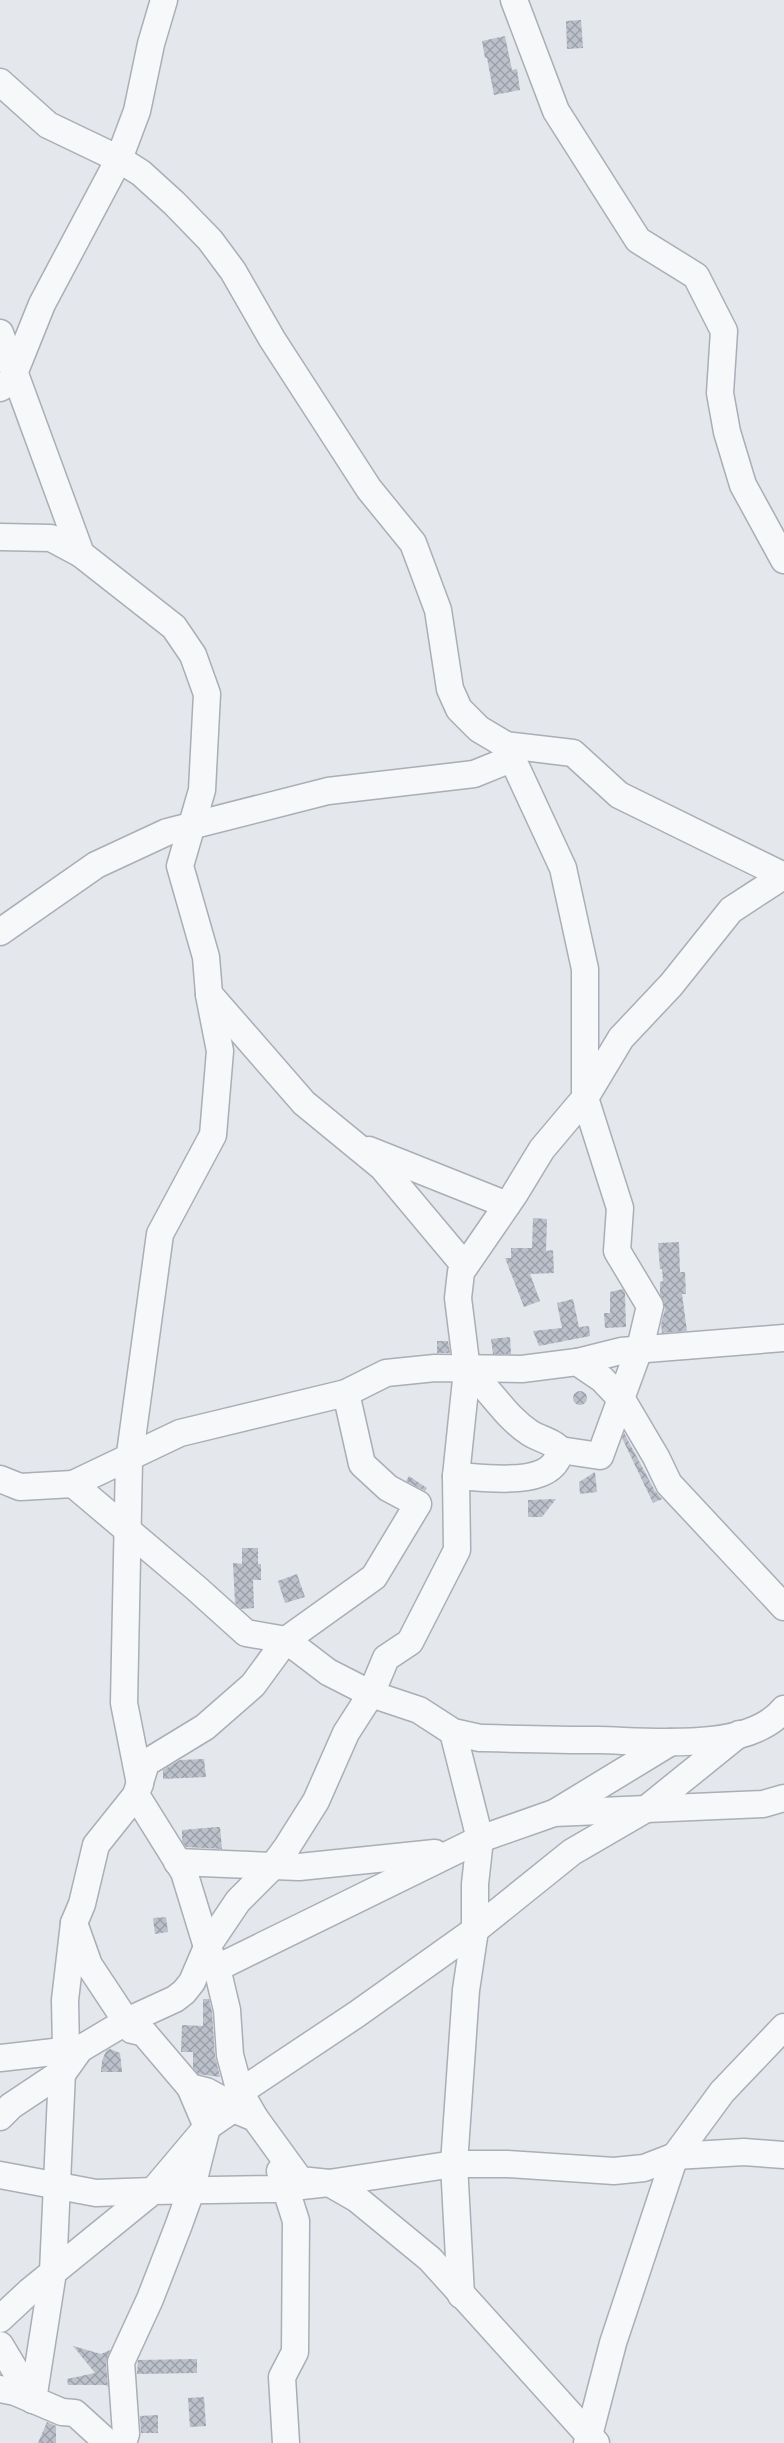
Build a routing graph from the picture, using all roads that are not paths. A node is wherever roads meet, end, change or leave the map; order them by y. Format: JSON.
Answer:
{"nodes":[{"id":1,"x":164,"y":0,"type":"edge"},
{"id":2,"x":514,"y":0,"type":"edge"},
{"id":3,"x":0,"y":82,"type":"edge"},
{"id":4,"x":119,"y":159,"type":"junction"},
{"id":5,"x":0,"y":333,"type":"edge"},
{"id":6,"x":7,"y":380,"type":"edge"},
{"id":7,"x":0,"y":537,"type":"edge"},
{"id":8,"x":81,"y":554,"type":"junction"},
{"id":9,"x":784,"y":560,"type":"edge"},
{"id":10,"x":509,"y":752,"type":"junction"},
{"id":11,"x":192,"y":826,"type":"junction"},
{"id":12,"x":784,"y":876,"type":"edge"},
{"id":13,"x":0,"y":932,"type":"edge"},
{"id":14,"x":209,"y":994,"type":"junction"},
{"id":15,"x":585,"y":1098,"type":"junction"},
{"id":16,"x":352,"y":1143,"type":"junction"},
{"id":17,"x":507,"y":1205,"type":"junction"},
{"id":18,"x":465,"y":1266,"type":"junction"},
{"id":19,"x":784,"y":1338,"type":"edge"},
{"id":20,"x":639,"y":1350,"type":"junction"},
{"id":21,"x":577,"y":1362,"type":"junction"},
{"id":22,"x":467,"y":1370,"type":"junction"},
{"id":23,"x":346,"y":1393,"type":"junction"},
{"id":24,"x":621,"y":1399,"type":"junction"},
{"id":25,"x":560,"y":1450,"type":"junction"},
{"id":26,"x":129,"y":1458,"type":"junction"},
{"id":27,"x":456,"y":1476,"type":"junction"},
{"id":28,"x":0,"y":1479,"type":"edge"},
{"id":29,"x":72,"y":1484,"type":"junction"},
{"id":30,"x":127,"y":1530,"type":"junction"},
{"id":31,"x":784,"y":1607,"type":"edge"},
{"id":32,"x":286,"y":1640,"type":"junction"},
{"id":33,"x":371,"y":1694,"type":"junction"},
{"id":34,"x":784,"y":1709,"type":"edge"},
{"id":35,"x":453,"y":1732,"type":"junction"},
{"id":36,"x":739,"y":1734,"type":"junction"},
{"id":37,"x":671,"y":1742,"type":"junction"},
{"id":38,"x":138,"y":1789,"type":"junction"},
{"id":39,"x":784,"y":1798,"type":"edge"},
{"id":40,"x":646,"y":1809,"type":"junction"},
{"id":41,"x":554,"y":1813,"type":"junction"},
{"id":42,"x":480,"y":1839,"type":"junction"},
{"id":43,"x":454,"y":1852,"type":"junction"},
{"id":44,"x":177,"y":1862,"type":"junction"},
{"id":45,"x":273,"y":1866,"type":"junction"},
{"id":46,"x":74,"y":1923,"type":"junction"},
{"id":47,"x":475,"y":1930,"type":"junction"},
{"id":48,"x":212,"y":1957,"type":"junction"},
{"id":49,"x":127,"y":2021,"type":"junction"},
{"id":50,"x":784,"y":2027,"type":"edge"},
{"id":51,"x":69,"y":2057,"type":"junction"},
{"id":52,"x":0,"y":2058,"type":"edge"},
{"id":53,"x":190,"y":2087,"type":"junction"},
{"id":54,"x":243,"y":2106,"type":"junction"},
{"id":55,"x":0,"y":2117,"type":"edge"},
{"id":56,"x":207,"y":2127,"type":"junction"},
{"id":57,"x":270,"y":2139,"type":"junction"},
{"id":58,"x":784,"y":2155,"type":"edge"},
{"id":59,"x":675,"y":2156,"type":"junction"},
{"id":60,"x":454,"y":2164,"type":"junction"},
{"id":61,"x":0,"y":2175,"type":"edge"},
{"id":62,"x":329,"y":2183,"type":"junction"},
{"id":63,"x":57,"y":2187,"type":"junction"},
{"id":64,"x":286,"y":2187,"type":"junction"},
{"id":65,"x":153,"y":2191,"type":"junction"},
{"id":66,"x":191,"y":2191,"type":"junction"},
{"id":67,"x":53,"y":2272,"type":"junction"},
{"id":68,"x":461,"y":2295,"type":"junction"},
{"id":69,"x":0,"y":2319,"type":"edge"},
{"id":70,"x":0,"y":2345,"type":"edge"},
{"id":71,"x":0,"y":2389,"type":"edge"},
{"id":72,"x":33,"y":2400,"type":"junction"},
{"id":73,"x":591,"y":2441,"type":"edge"},
{"id":74,"x":108,"y":2443,"type":"edge"},
{"id":75,"x":123,"y":2443,"type":"edge"},
{"id":76,"x":286,"y":2443,"type":"edge"}],
"edges":[{"from":1,"to":4,"type":"street"},
{"from":2,"to":9,"type":"street"},
{"from":3,"to":4,"type":"street"},
{"from":4,"to":6,"type":"street"},
{"from":4,"to":10,"type":"street"},
{"from":5,"to":6,"type":"street"},
{"from":6,"to":8,"type":"street"},
{"from":7,"to":8,"type":"street"},
{"from":8,"to":11,"type":"street"},
{"from":10,"to":11,"type":"street"},
{"from":10,"to":12,"type":"street"},
{"from":10,"to":15,"type":"street"},
{"from":11,"to":13,"type":"street"},
{"from":11,"to":14,"type":"street"},
{"from":12,"to":15,"type":"street"},
{"from":14,"to":16,"type":"street"},
{"from":14,"to":26,"type":"street"},
{"from":15,"to":17,"type":"street"},
{"from":15,"to":20,"type":"street"},
{"from":16,"to":17,"type":"street"},
{"from":16,"to":18,"type":"street"},
{"from":17,"to":18,"type":"street"},
{"from":18,"to":22,"type":"street"},
{"from":19,"to":20,"type":"street"},
{"from":20,"to":21,"type":"street"},
{"from":20,"to":24,"type":"street"},
{"from":21,"to":22,"type":"street"},
{"from":21,"to":24,"type":"street"},
{"from":22,"to":23,"type":"street"},
{"from":22,"to":25,"type":"street"},
{"from":22,"to":27,"type":"street"},
{"from":23,"to":26,"type":"street"},
{"from":23,"to":32,"type":"street"},
{"from":24,"to":25,"type":"street"},
{"from":24,"to":31,"type":"street"},
{"from":25,"to":27,"type":"street"},
{"from":26,"to":29,"type":"street"},
{"from":26,"to":30,"type":"street"},
{"from":27,"to":33,"type":"street"},
{"from":28,"to":29,"type":"street"},
{"from":29,"to":30,"type":"street"},
{"from":30,"to":32,"type":"street"},
{"from":30,"to":38,"type":"street"},
{"from":32,"to":33,"type":"street"},
{"from":32,"to":38,"type":"street"},
{"from":33,"to":35,"type":"street"},
{"from":33,"to":45,"type":"street"},
{"from":34,"to":36,"type":"street"},
{"from":35,"to":37,"type":"street"},
{"from":35,"to":42,"type":"street"},
{"from":36,"to":37,"type":"street"},
{"from":36,"to":40,"type":"street"},
{"from":37,"to":41,"type":"street"},
{"from":38,"to":44,"type":"street"},
{"from":38,"to":46,"type":"street"},
{"from":39,"to":40,"type":"street"},
{"from":40,"to":41,"type":"street"},
{"from":40,"to":47,"type":"street"},
{"from":41,"to":42,"type":"street"},
{"from":42,"to":43,"type":"street"},
{"from":42,"to":47,"type":"street"},
{"from":43,"to":45,"type":"street"},
{"from":43,"to":48,"type":"street"},
{"from":44,"to":45,"type":"street"},
{"from":44,"to":48,"type":"street"},
{"from":45,"to":48,"type":"street"},
{"from":46,"to":49,"type":"street"},
{"from":46,"to":51,"type":"street"},
{"from":47,"to":54,"type":"street"},
{"from":47,"to":60,"type":"street"},
{"from":48,"to":49,"type":"street"},
{"from":48,"to":54,"type":"street"},
{"from":49,"to":51,"type":"street"},
{"from":49,"to":53,"type":"street"},
{"from":50,"to":59,"type":"street"},
{"from":51,"to":52,"type":"street"},
{"from":51,"to":55,"type":"street"},
{"from":51,"to":63,"type":"street"},
{"from":53,"to":54,"type":"street"},
{"from":53,"to":56,"type":"street"},
{"from":54,"to":56,"type":"street"},
{"from":54,"to":57,"type":"street"},
{"from":56,"to":65,"type":"street"},
{"from":56,"to":66,"type":"street"},
{"from":57,"to":62,"type":"street"},
{"from":57,"to":64,"type":"street"},
{"from":58,"to":59,"type":"street"},
{"from":59,"to":60,"type":"street"},
{"from":59,"to":73,"type":"street"},
{"from":60,"to":62,"type":"street"},
{"from":60,"to":68,"type":"street"},
{"from":61,"to":63,"type":"street"},
{"from":62,"to":64,"type":"street"},
{"from":62,"to":68,"type":"street"},
{"from":63,"to":65,"type":"street"},
{"from":63,"to":67,"type":"street"},
{"from":64,"to":66,"type":"street"},
{"from":64,"to":76,"type":"street"},
{"from":65,"to":66,"type":"street"},
{"from":65,"to":67,"type":"street"},
{"from":66,"to":75,"type":"street"},
{"from":67,"to":69,"type":"street"},
{"from":67,"to":72,"type":"street"},
{"from":68,"to":73,"type":"street"},
{"from":70,"to":72,"type":"street"},
{"from":71,"to":72,"type":"street"},
{"from":72,"to":74,"type":"street"}]}
